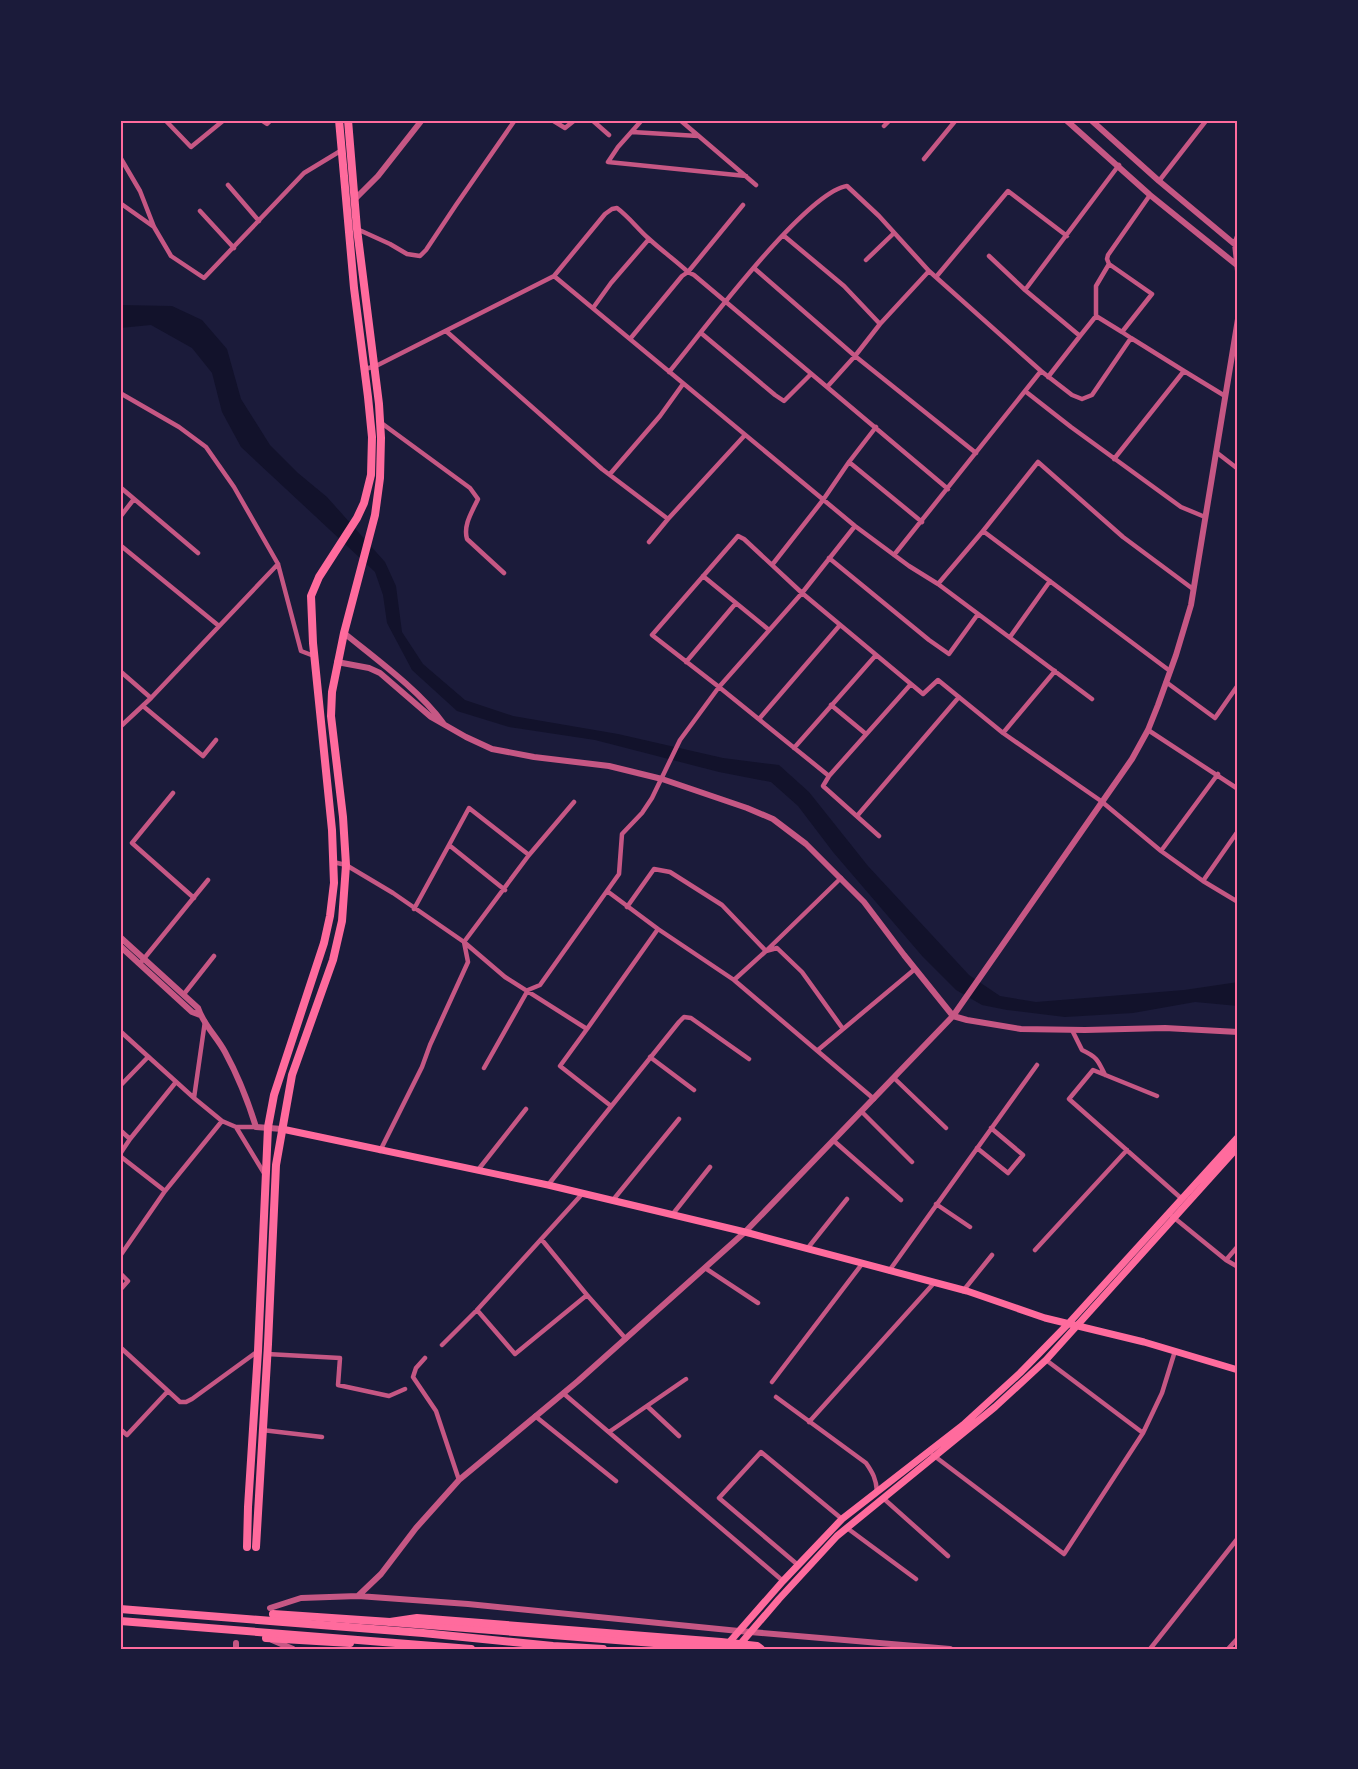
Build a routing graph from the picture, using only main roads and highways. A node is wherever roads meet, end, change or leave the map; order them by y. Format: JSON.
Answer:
{"nodes":[{"id":1,"x":339,"y":120,"type":"edge"},
{"id":2,"x":348,"y":120,"type":"edge"},
{"id":3,"x":353,"y":229,"type":"junction"},
{"id":4,"x":282,"y":1129,"type":"junction"},
{"id":5,"x":1238,"y":1137,"type":"edge"},
{"id":6,"x":1238,"y":1147,"type":"edge"},
{"id":7,"x":1172,"y":1216,"type":"junction"},
{"id":8,"x":1068,"y":1324,"type":"junction"},
{"id":9,"x":1077,"y":1325,"type":"junction"},
{"id":10,"x":1238,"y":1370,"type":"edge"},
{"id":11,"x":120,"y":1609,"type":"edge"},
{"id":12,"x":272,"y":1611,"type":"road end"},
{"id":13,"x":120,"y":1621,"type":"edge"},
{"id":14,"x":390,"y":1622,"type":"junction"},
{"id":15,"x":266,"y":1638,"type":"road end"},
{"id":16,"x":389,"y":1646,"type":"junction"},
{"id":17,"x":400,"y":1649,"type":"edge"},
{"id":18,"x":424,"y":1649,"type":"edge"},
{"id":19,"x":471,"y":1649,"type":"edge"},
{"id":20,"x":603,"y":1649,"type":"edge"},
{"id":21,"x":724,"y":1649,"type":"edge"},
{"id":22,"x":730,"y":1649,"type":"edge"},
{"id":23,"x":736,"y":1649,"type":"edge"},
{"id":24,"x":761,"y":1649,"type":"edge"}],
"edges":[{"from":1,"to":3,"type":"main road"},
{"from":2,"to":3,"type":"main road"},
{"from":3,"to":4,"type":"main road"},
{"from":3,"to":4,"type":"main road"},
{"from":4,"to":8,"type":"main road"},
{"from":5,"to":7,"type":"main road"},
{"from":6,"to":7,"type":"main road"},
{"from":7,"to":8,"type":"main road"},
{"from":7,"to":9,"type":"main road"},
{"from":8,"to":9,"type":"main road"},
{"from":8,"to":21,"type":"main road"},
{"from":9,"to":10,"type":"main road"},
{"from":9,"to":23,"type":"main road"},
{"from":11,"to":20,"type":"highway"},
{"from":12,"to":14,"type":"main road"},
{"from":13,"to":19,"type":"highway"},
{"from":14,"to":21,"type":"main road"},
{"from":14,"to":24,"type":"highway"},
{"from":15,"to":16,"type":"main road"},
{"from":16,"to":17,"type":"highway"},
{"from":16,"to":18,"type":"main road"},
{"from":21,"to":22,"type":"main road"}]}
